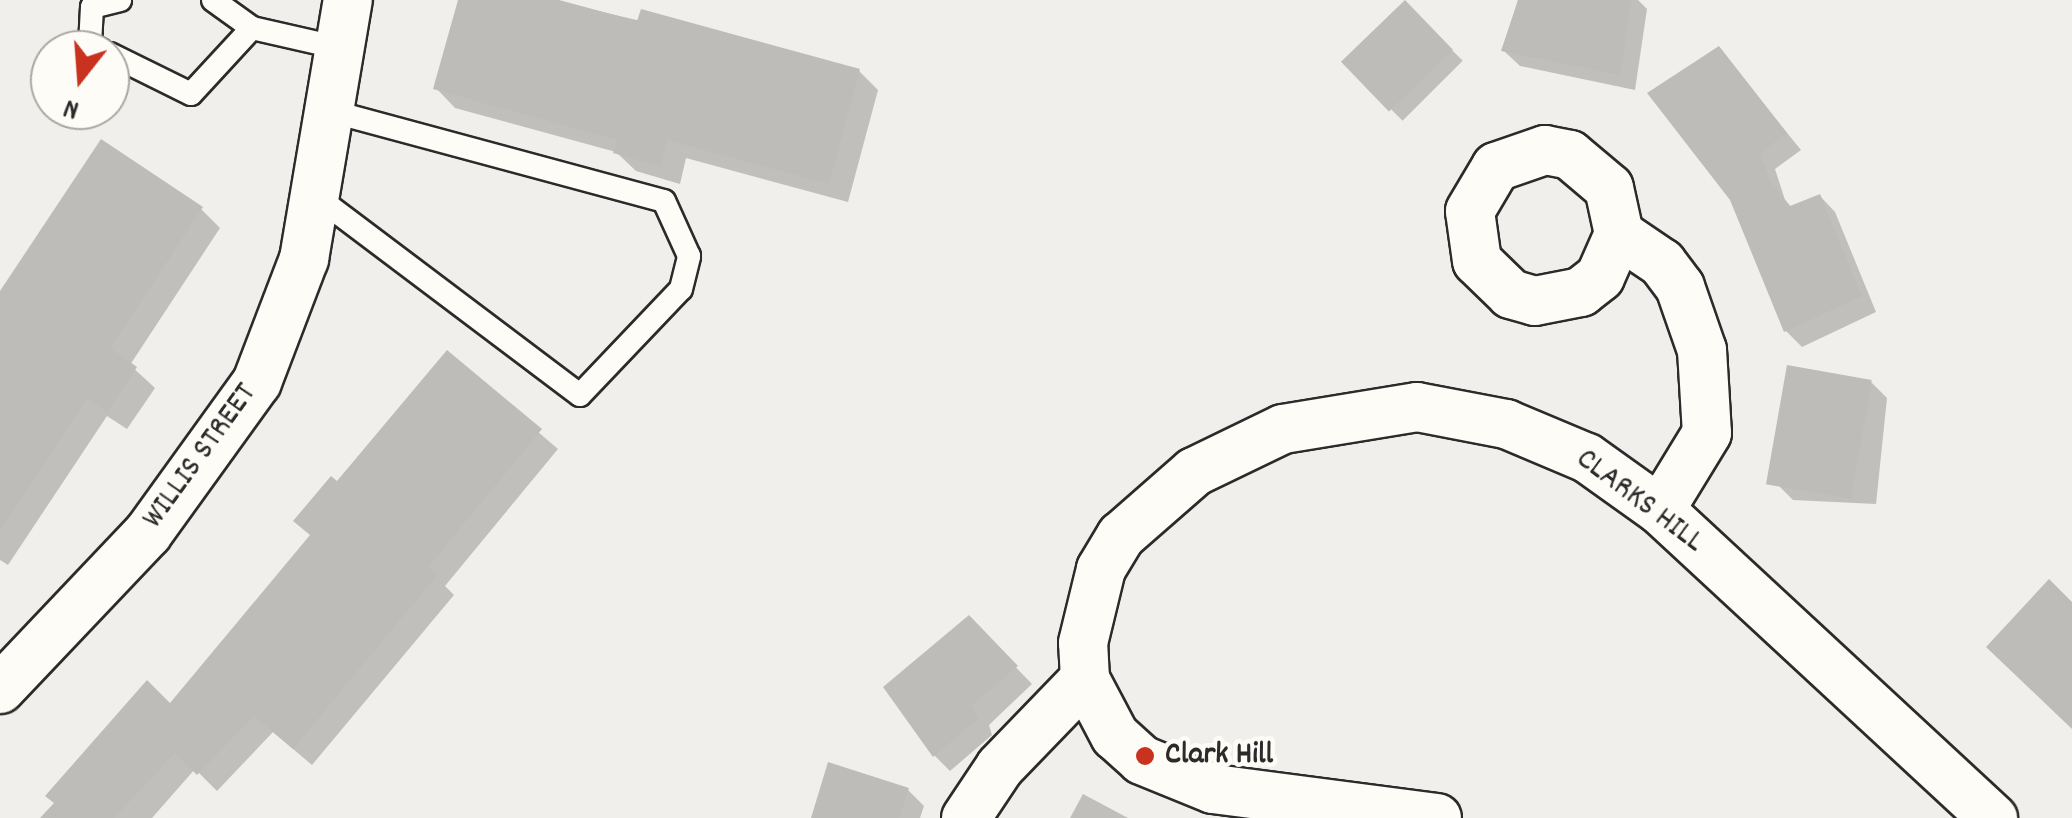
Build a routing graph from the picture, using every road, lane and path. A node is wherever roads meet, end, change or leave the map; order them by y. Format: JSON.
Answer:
{"nodes":[{"id":1,"x":120,"y":0,"type":"edge"},
{"id":2,"x":213,"y":0,"type":"edge"},
{"id":3,"x":348,"y":0,"type":"edge"},
{"id":4,"x":252,"y":28,"type":"junction"},
{"id":5,"x":91,"y":30,"type":"edge"},
{"id":6,"x":340,"y":48,"type":"junction"},
{"id":7,"x":130,"y":64,"type":"edge"},
{"id":8,"x":330,"y":111,"type":"junction"},
{"id":9,"x":317,"y":196,"type":"junction"},
{"id":10,"x":1619,"y":234,"type":"dead end"},
{"id":11,"x":1660,"y":510,"type":"junction"},
{"id":12,"x":1085,"y":679,"type":"junction"},
{"id":13,"x":0,"y":689,"type":"edge"},
{"id":14,"x":966,"y":818,"type":"edge"},
{"id":15,"x":1437,"y":818,"type":"edge"},
{"id":16,"x":1993,"y":818,"type":"edge"}],
"edges":[{"from":1,"to":5,"type":"lane"},
{"from":2,"to":4,"type":"lane"},
{"from":3,"to":6,"type":"street","name":"WILLIS STREET"},
{"from":4,"to":6,"type":"lane"},
{"from":4,"to":7,"type":"lane"},
{"from":6,"to":8,"type":"street","name":"WILLIS STREET"},
{"from":8,"to":9,"type":"street","name":"WILLIS STREET"},
{"from":8,"to":9,"type":"lane"},
{"from":9,"to":13,"type":"street","name":"WILLIS STREET"},
{"from":10,"to":11,"type":"street"},
{"from":11,"to":12,"type":"street","name":"CLARKS HILL"},
{"from":11,"to":16,"type":"street","name":"CLARKS HILL"},
{"from":12,"to":14,"type":"street"},
{"from":12,"to":15,"type":"street"}]}
